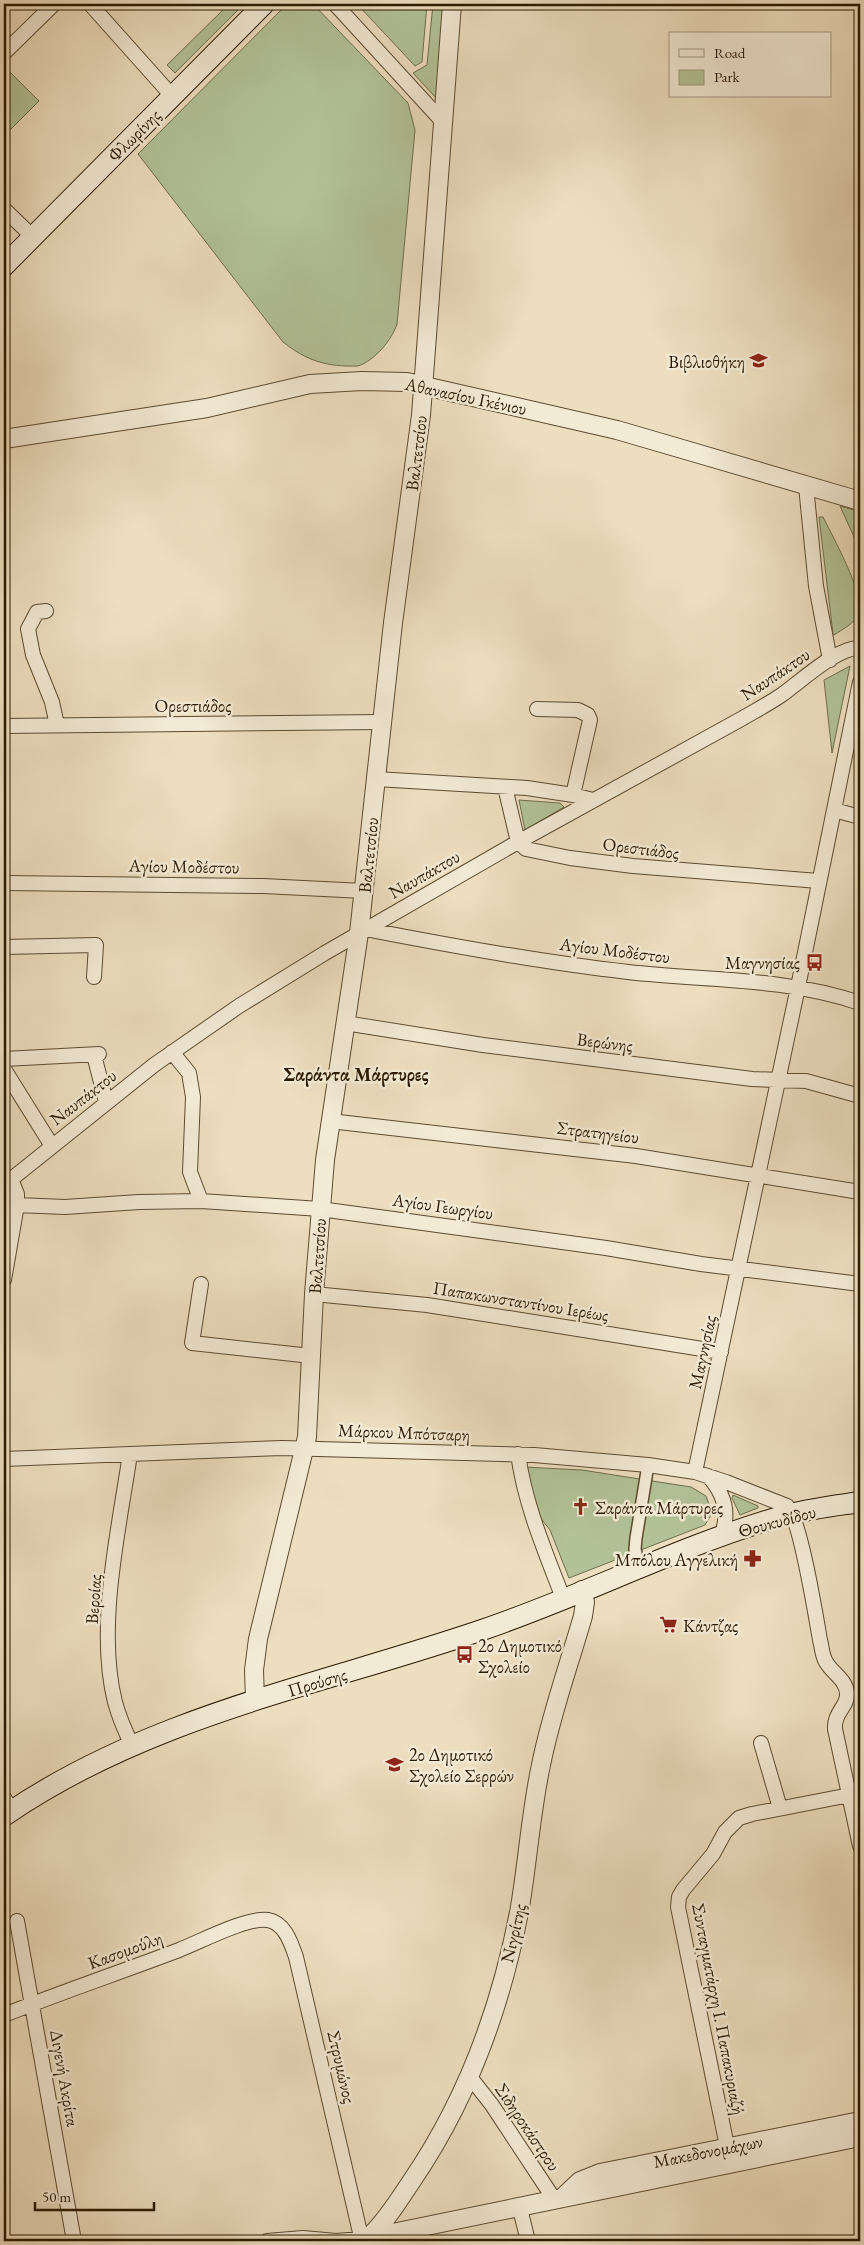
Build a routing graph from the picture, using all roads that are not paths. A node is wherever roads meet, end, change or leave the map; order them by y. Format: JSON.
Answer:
{"nodes":[{"id":1,"x":54,"y":4,"type":"edge"},
{"id":2,"x":90,"y":4,"type":"edge"},
{"id":3,"x":264,"y":4,"type":"edge"},
{"id":4,"x":335,"y":4,"type":"edge"},
{"id":5,"x":452,"y":4,"type":"edge"},
{"id":6,"x":4,"y":53,"type":"edge"},
{"id":7,"x":173,"y":97,"type":"junction"},
{"id":8,"x":443,"y":122,"type":"junction"},
{"id":9,"x":6,"y":215,"type":"edge"},
{"id":10,"x":33,"y":237,"type":"junction"},
{"id":11,"x":4,"y":266,"type":"edge"},
{"id":12,"x":424,"y":385,"type":"junction"},
{"id":13,"x":4,"y":439,"type":"edge"},
{"id":14,"x":806,"y":486,"type":"junction"},
{"id":15,"x":860,"y":501,"type":"edge"},
{"id":16,"x":46,"y":610,"type":"dead end"},
{"id":17,"x":860,"y":648,"type":"edge"},
{"id":18,"x":830,"y":660,"type":"junction"},
{"id":19,"x":860,"y":682,"type":"edge"},
{"id":20,"x":536,"y":709,"type":"dead end"},
{"id":21,"x":382,"y":722,"type":"junction"},
{"id":22,"x":57,"y":725,"type":"junction"},
{"id":23,"x":4,"y":726,"type":"edge"},
{"id":24,"x":376,"y":779,"type":"junction"},
{"id":25,"x":505,"y":787,"type":"junction"},
{"id":26,"x":573,"y":794,"type":"junction"},
{"id":27,"x":593,"y":800,"type":"junction"},
{"id":28,"x":834,"y":810,"type":"junction"},
{"id":29,"x":860,"y":817,"type":"edge"},
{"id":30,"x":518,"y":842,"type":"junction"},
{"id":31,"x":819,"y":881,"type":"junction"},
{"id":32,"x":4,"y":883,"type":"edge"},
{"id":33,"x":364,"y":891,"type":"junction"},
{"id":34,"x":362,"y":931,"type":"junction"},
{"id":35,"x":4,"y":947,"type":"edge"},
{"id":36,"x":94,"y":977,"type":"dead end"},
{"id":37,"x":798,"y":986,"type":"junction"},
{"id":38,"x":860,"y":1003,"type":"edge"},
{"id":39,"x":345,"y":1024,"type":"junction"},
{"id":40,"x":172,"y":1052,"type":"junction"},
{"id":41,"x":4,"y":1059,"type":"edge"},
{"id":42,"x":4,"y":1069,"type":"edge"},
{"id":43,"x":778,"y":1080,"type":"junction"},
{"id":44,"x":860,"y":1096,"type":"edge"},
{"id":45,"x":106,"y":1102,"type":"junction"},
{"id":46,"x":330,"y":1121,"type":"junction"},
{"id":47,"x":52,"y":1146,"type":"junction"},
{"id":48,"x":758,"y":1175,"type":"junction"},
{"id":49,"x":8,"y":1182,"type":"edge"},
{"id":50,"x":860,"y":1192,"type":"edge"},
{"id":51,"x":201,"y":1201,"type":"junction"},
{"id":52,"x":17,"y":1205,"type":"junction"},
{"id":53,"x":320,"y":1209,"type":"junction"},
{"id":54,"x":739,"y":1269,"type":"junction"},
{"id":55,"x":4,"y":1280,"type":"edge"},
{"id":56,"x":201,"y":1284,"type":"dead end"},
{"id":57,"x":860,"y":1284,"type":"edge"},
{"id":58,"x":314,"y":1294,"type":"junction"},
{"id":59,"x":721,"y":1352,"type":"junction"},
{"id":60,"x":311,"y":1356,"type":"junction"},
{"id":61,"x":305,"y":1448,"type":"junction"},
{"id":62,"x":130,"y":1454,"type":"junction"},
{"id":63,"x":518,"y":1454,"type":"junction"},
{"id":64,"x":4,"y":1459,"type":"edge"},
{"id":65,"x":648,"y":1465,"type":"junction"},
{"id":66,"x":701,"y":1474,"type":"junction"},
{"id":67,"x":860,"y":1502,"type":"edge"},
{"id":68,"x":793,"y":1514,"type":"junction"},
{"id":69,"x":721,"y":1537,"type":"junction"},
{"id":70,"x":639,"y":1567,"type":"junction"},
{"id":71,"x":582,"y":1590,"type":"junction"},
{"id":72,"x":563,"y":1598,"type":"junction"},
{"id":73,"x":255,"y":1700,"type":"junction"},
{"id":74,"x":761,"y":1743,"type":"dead end"},
{"id":75,"x":132,"y":1745,"type":"junction"},
{"id":76,"x":855,"y":1794,"type":"edge"},
{"id":77,"x":7,"y":1808,"type":"edge"},
{"id":78,"x":780,"y":1808,"type":"junction"},
{"id":79,"x":860,"y":1846,"type":"edge"},
{"id":80,"x":259,"y":1919,"type":"joint"},
{"id":81,"x":17,"y":1921,"type":"dead end"},
{"id":82,"x":33,"y":2004,"type":"junction"},
{"id":83,"x":4,"y":2015,"type":"edge"},
{"id":84,"x":470,"y":2077,"type":"junction"},
{"id":85,"x":859,"y":2131,"type":"edge"},
{"id":86,"x":729,"y":2155,"type":"junction"},
{"id":87,"x":559,"y":2198,"type":"junction"},
{"id":88,"x":521,"y":2206,"type":"junction"},
{"id":89,"x":363,"y":2240,"type":"edge"},
{"id":90,"x":74,"y":2241,"type":"edge"},
{"id":91,"x":267,"y":2241,"type":"edge"},
{"id":92,"x":336,"y":2241,"type":"edge"},
{"id":93,"x":528,"y":2241,"type":"edge"}],
"edges":[{"from":1,"to":6,"type":"street"},
{"from":2,"to":7,"type":"street"},
{"from":3,"to":7,"type":"main road","name":"Φλωρίνης"},
{"from":4,"to":8,"type":"street"},
{"from":5,"to":8,"type":"street","name":"Βαλτετσίου"},
{"from":7,"to":10,"type":"main road","name":"Φλωρίνης"},
{"from":8,"to":12,"type":"street","name":"Βαλτετσίου"},
{"from":9,"to":10,"type":"street"},
{"from":10,"to":11,"type":"main road","name":"Φλωρίνης"},
{"from":12,"to":13,"type":"street","name":"Αθανασίου Γκένιου"},
{"from":12,"to":14,"type":"street","name":"Αθανασίου Γκένιου"},
{"from":12,"to":21,"type":"street","name":"Βαλτετσίου"},
{"from":14,"to":15,"type":"street","name":"Αθανασίου Γκένιου"},
{"from":14,"to":18,"type":"street"},
{"from":16,"to":22,"type":"street"},
{"from":17,"to":18,"type":"street","name":"Ναυπάκτου"},
{"from":18,"to":27,"type":"street","name":"Ναυπάκτου"},
{"from":19,"to":28,"type":"street","name":"Μαγνησίας"},
{"from":20,"to":26,"type":"street"},
{"from":21,"to":22,"type":"street","name":"Ορεστιάδος"},
{"from":21,"to":24,"type":"street","name":"Βαλτετσίου"},
{"from":22,"to":23,"type":"street","name":"Ορεστιάδος"},
{"from":24,"to":25,"type":"street"},
{"from":24,"to":33,"type":"street","name":"Βαλτετσίου"},
{"from":25,"to":26,"type":"street"},
{"from":25,"to":30,"type":"street"},
{"from":26,"to":27,"type":"street"},
{"from":27,"to":30,"type":"street","name":"Ναυπάκτου"},
{"from":28,"to":29,"type":"street"},
{"from":28,"to":31,"type":"street","name":"Μαγνησίας"},
{"from":30,"to":31,"type":"street","name":"Ορεστιάδος"},
{"from":30,"to":34,"type":"street","name":"Ναυπάκτου"},
{"from":31,"to":37,"type":"street","name":"Μαγνησίας"},
{"from":32,"to":33,"type":"street","name":"Αγίου Μοδέστου"},
{"from":33,"to":34,"type":"street","name":"Βαλτετσίου"},
{"from":34,"to":37,"type":"street","name":"Αγίου Μοδέστου"},
{"from":34,"to":39,"type":"street","name":"Βαλτετσίου"},
{"from":34,"to":40,"type":"street","name":"Ναυπάκτου"},
{"from":35,"to":36,"type":"street"},
{"from":37,"to":38,"type":"street","name":"Αγίου Μοδέστου"},
{"from":37,"to":43,"type":"street","name":"Μαγνησίας"},
{"from":39,"to":43,"type":"street","name":"Βερώνης"},
{"from":39,"to":46,"type":"street","name":"Βαλτετσίου"},
{"from":40,"to":45,"type":"street","name":"Ναυπάκτου"},
{"from":40,"to":51,"type":"street"},
{"from":41,"to":45,"type":"street"},
{"from":42,"to":47,"type":"street"},
{"from":43,"to":44,"type":"street","name":"Βερώνης"},
{"from":43,"to":48,"type":"street","name":"Μαγνησίας"},
{"from":45,"to":47,"type":"street","name":"Ναυπάκτου"},
{"from":46,"to":48,"type":"street","name":"Στρατηγείου"},
{"from":46,"to":53,"type":"street","name":"Βαλτετσίου"},
{"from":47,"to":49,"type":"street","name":"Ναυπάκτου"},
{"from":48,"to":50,"type":"street","name":"Στρατηγείου"},
{"from":48,"to":54,"type":"street","name":"Μαγνησίας"},
{"from":49,"to":52,"type":"street"},
{"from":51,"to":52,"type":"street","name":"Αγίου Γεωργίου"},
{"from":51,"to":53,"type":"street","name":"Αγίου Γεωργίου"},
{"from":52,"to":55,"type":"street"},
{"from":53,"to":54,"type":"street","name":"Αγίου Γεωργίου"},
{"from":53,"to":58,"type":"street","name":"Βαλτετσίου"},
{"from":54,"to":57,"type":"street","name":"Αγίου Γεωργίου"},
{"from":54,"to":59,"type":"street","name":"Μαγνησίας"},
{"from":56,"to":60,"type":"street"},
{"from":58,"to":59,"type":"street","name":"Παπακωνσταντίνου Ιερέως"},
{"from":58,"to":60,"type":"street","name":"Βαλτετσίου"},
{"from":59,"to":66,"type":"street","name":"Μαγνησίας"},
{"from":60,"to":61,"type":"street","name":"Βαλτετσίου"},
{"from":61,"to":62,"type":"street","name":"Μάρκου Μπότσαρη"},
{"from":61,"to":63,"type":"street","name":"Μάρκου Μπότσαρη"},
{"from":61,"to":73,"type":"street","name":"Βαλτετσίου"},
{"from":62,"to":64,"type":"street","name":"Μάρκου Μπότσαρη"},
{"from":62,"to":75,"type":"street","name":"Βεροίας"},
{"from":63,"to":65,"type":"street","name":"Μάρκου Μπότσαρη"},
{"from":63,"to":72,"type":"street"},
{"from":65,"to":66,"type":"street","name":"Μάρκου Μπότσαρη"},
{"from":65,"to":70,"type":"street"},
{"from":66,"to":68,"type":"street","name":"Μάρκου Μπότσαρη"},
{"from":66,"to":69,"type":"street"},
{"from":67,"to":68,"type":"main road","name":"Θουκυδίδου"},
{"from":68,"to":69,"type":"main road","name":"Θουκυδίδου"},
{"from":68,"to":76,"type":"street"},
{"from":69,"to":70,"type":"main road","name":"Θουκυδίδου"},
{"from":70,"to":71,"type":"main road","name":"Προύσης"},
{"from":71,"to":72,"type":"main road","name":"Προύσης"},
{"from":71,"to":84,"type":"street","name":"Νιγρίτης"},
{"from":72,"to":73,"type":"main road","name":"Προύσης"},
{"from":73,"to":75,"type":"main road","name":"Προύσης"},
{"from":74,"to":78,"type":"street"},
{"from":75,"to":77,"type":"main road","name":"Προύσης"},
{"from":76,"to":78,"type":"street"},
{"from":76,"to":79,"type":"street"},
{"from":78,"to":86,"type":"street","name":"Συνταγματάρχη Ι. Παπακυριαζή"},
{"from":80,"to":82,"type":"street","name":"Κασομούλη"},
{"from":80,"to":89,"type":"street","name":"Στρυμώνος"},
{"from":81,"to":82,"type":"street","name":"Διγενή Ακρίτα"},
{"from":82,"to":83,"type":"street","name":"Κασομούλη"},
{"from":82,"to":90,"type":"street","name":"Διγενή Ακρίτα"},
{"from":84,"to":87,"type":"street","name":"Σιδηροκάστρου"},
{"from":84,"to":89,"type":"street","name":"Νιγρίτης"},
{"from":85,"to":86,"type":"street","name":"Μακεδονομάχων"},
{"from":86,"to":87,"type":"street","name":"Μακεδονομάχων"},
{"from":87,"to":88,"type":"street"},
{"from":88,"to":89,"type":"street"},
{"from":88,"to":93,"type":"street"},
{"from":89,"to":92,"type":"street"},
{"from":91,"to":92,"type":"street"}]}
